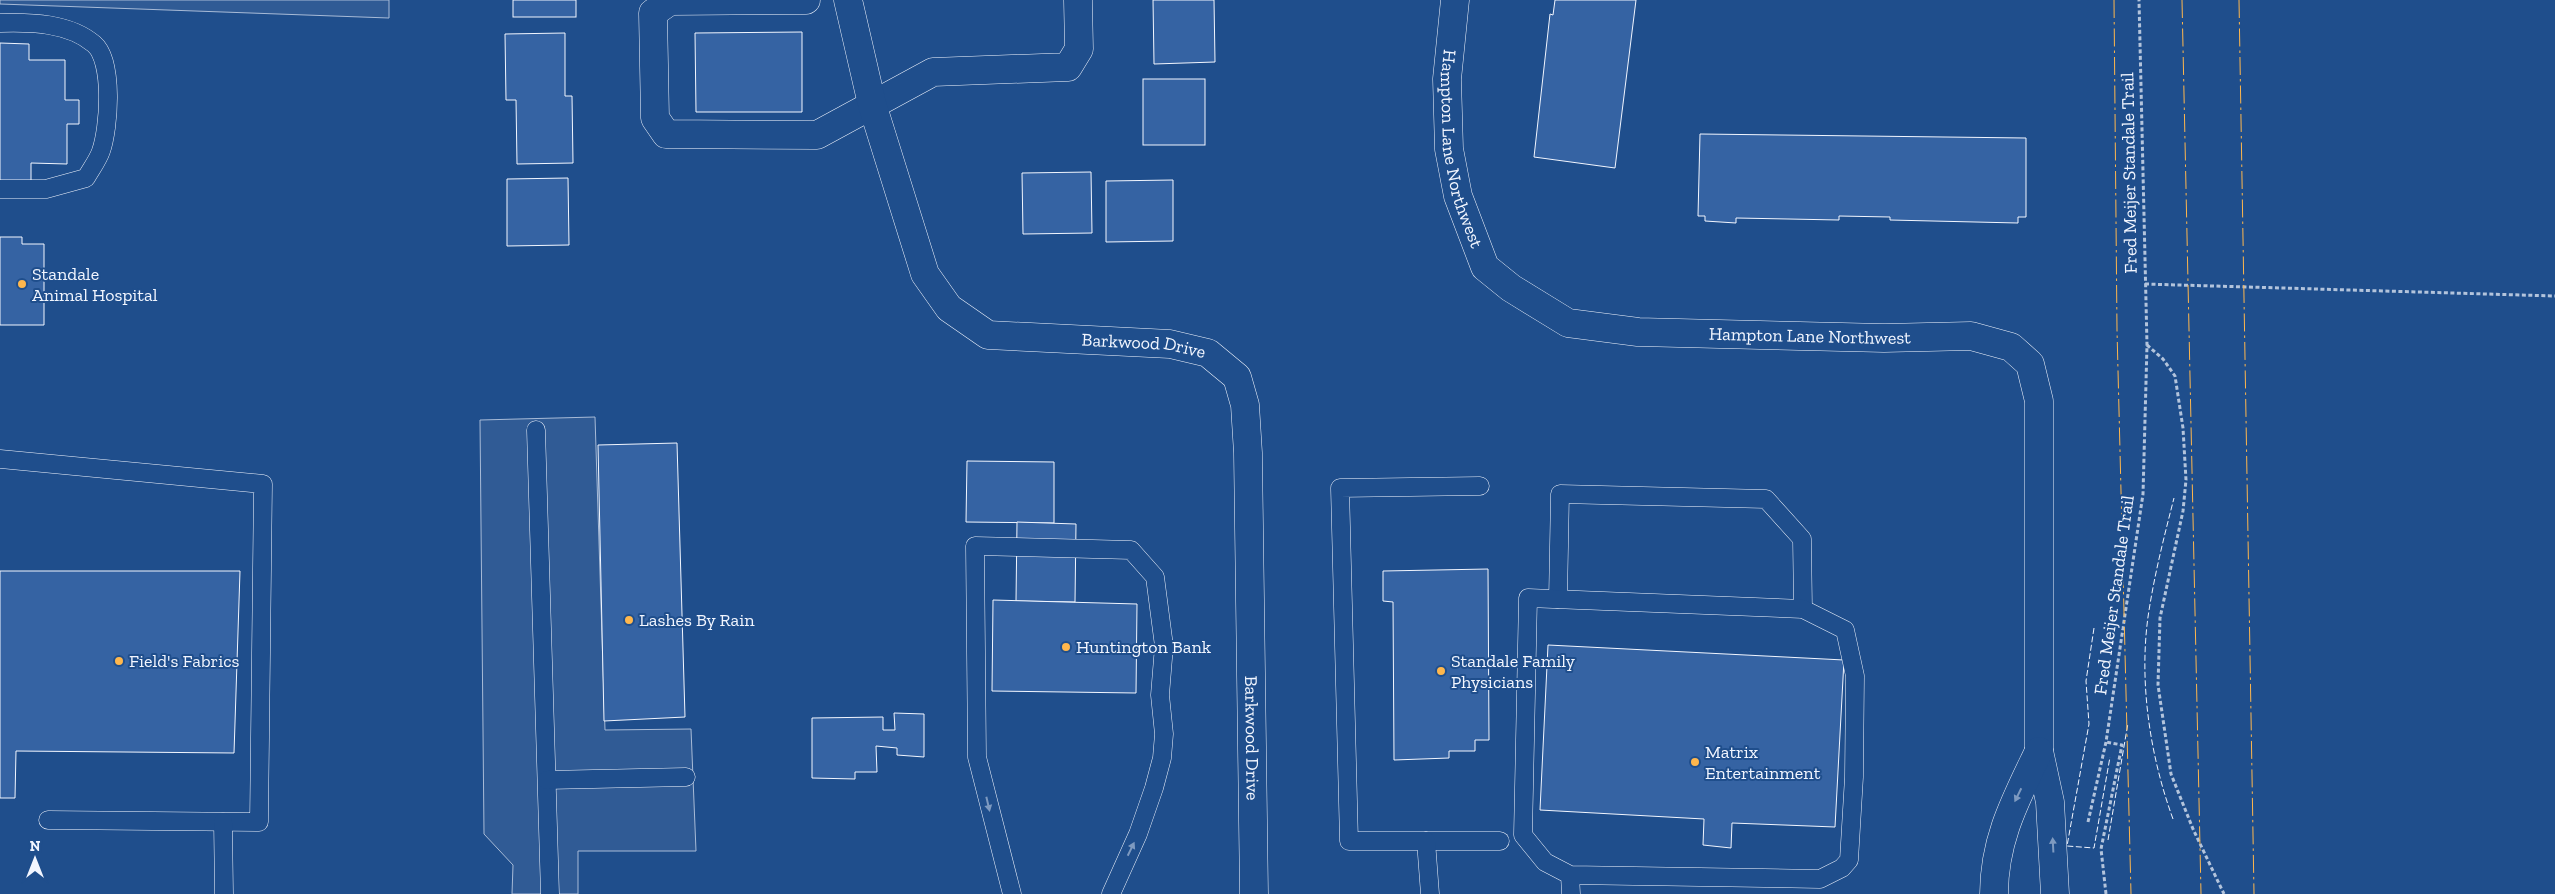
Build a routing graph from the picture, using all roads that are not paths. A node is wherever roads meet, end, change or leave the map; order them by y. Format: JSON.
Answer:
{"nodes":[{"id":1,"x":806,"y":0,"type":"edge"},
{"id":2,"x":848,"y":0,"type":"edge"},
{"id":3,"x":1078,"y":0,"type":"edge"},
{"id":4,"x":1455,"y":0,"type":"edge"},
{"id":5,"x":0,"y":23,"type":"edge"},
{"id":6,"x":872,"y":104,"type":"junction"},
{"id":7,"x":0,"y":189,"type":"edge"},
{"id":8,"x":536,"y":430,"type":"dead end"},
{"id":9,"x":0,"y":459,"type":"edge"},
{"id":10,"x":1480,"y":486,"type":"dead end"},
{"id":11,"x":1558,"y":599,"type":"junction"},
{"id":12,"x":1803,"y":609,"type":"junction"},
{"id":13,"x":2039,"y":751,"type":"junction"},
{"id":14,"x":686,"y":777,"type":"dead end"},
{"id":15,"x":547,"y":780,"type":"junction"},
{"id":16,"x":48,"y":820,"type":"dead end"},
{"id":17,"x":223,"y":822,"type":"junction"},
{"id":18,"x":1426,"y":841,"type":"junction"},
{"id":19,"x":1500,"y":841,"type":"dead end"},
{"id":20,"x":1570,"y":875,"type":"junction"},
{"id":21,"x":224,"y":894,"type":"edge"},
{"id":22,"x":550,"y":894,"type":"edge"},
{"id":23,"x":1012,"y":894,"type":"edge"},
{"id":24,"x":1111,"y":894,"type":"edge"},
{"id":25,"x":1254,"y":894,"type":"edge"},
{"id":26,"x":1430,"y":894,"type":"edge"},
{"id":27,"x":1571,"y":894,"type":"edge"},
{"id":28,"x":1994,"y":894,"type":"edge"},
{"id":29,"x":2055,"y":894,"type":"edge"}],
"edges":[{"from":1,"to":6,"type":"street"},
{"from":2,"to":6,"type":"street","name":"Barkwood Drive"},
{"from":3,"to":6,"type":"street"},
{"from":4,"to":13,"type":"street","name":"Hampton Lane Northwest"},
{"from":5,"to":7,"type":"lane"},
{"from":6,"to":25,"type":"street","name":"Barkwood Drive"},
{"from":8,"to":15,"type":"lane"},
{"from":9,"to":17,"type":"lane"},
{"from":10,"to":18,"type":"lane"},
{"from":11,"to":12,"type":"lane"},
{"from":11,"to":12,"type":"lane"},
{"from":11,"to":20,"type":"lane"},
{"from":12,"to":20,"type":"lane"},
{"from":13,"to":28,"type":"street","name":"Hampton Lane Northwest","one_way":true},
{"from":29,"to":13,"type":"street","name":"Hampton Lane Northwest","one_way":true},
{"from":14,"to":15,"type":"lane"},
{"from":15,"to":22,"type":"lane"},
{"from":16,"to":17,"type":"lane"},
{"from":17,"to":21,"type":"lane"},
{"from":18,"to":19,"type":"lane"},
{"from":18,"to":26,"type":"lane"},
{"from":20,"to":27,"type":"lane"},
{"from":24,"to":23,"type":"lane","one_way":true}]}
